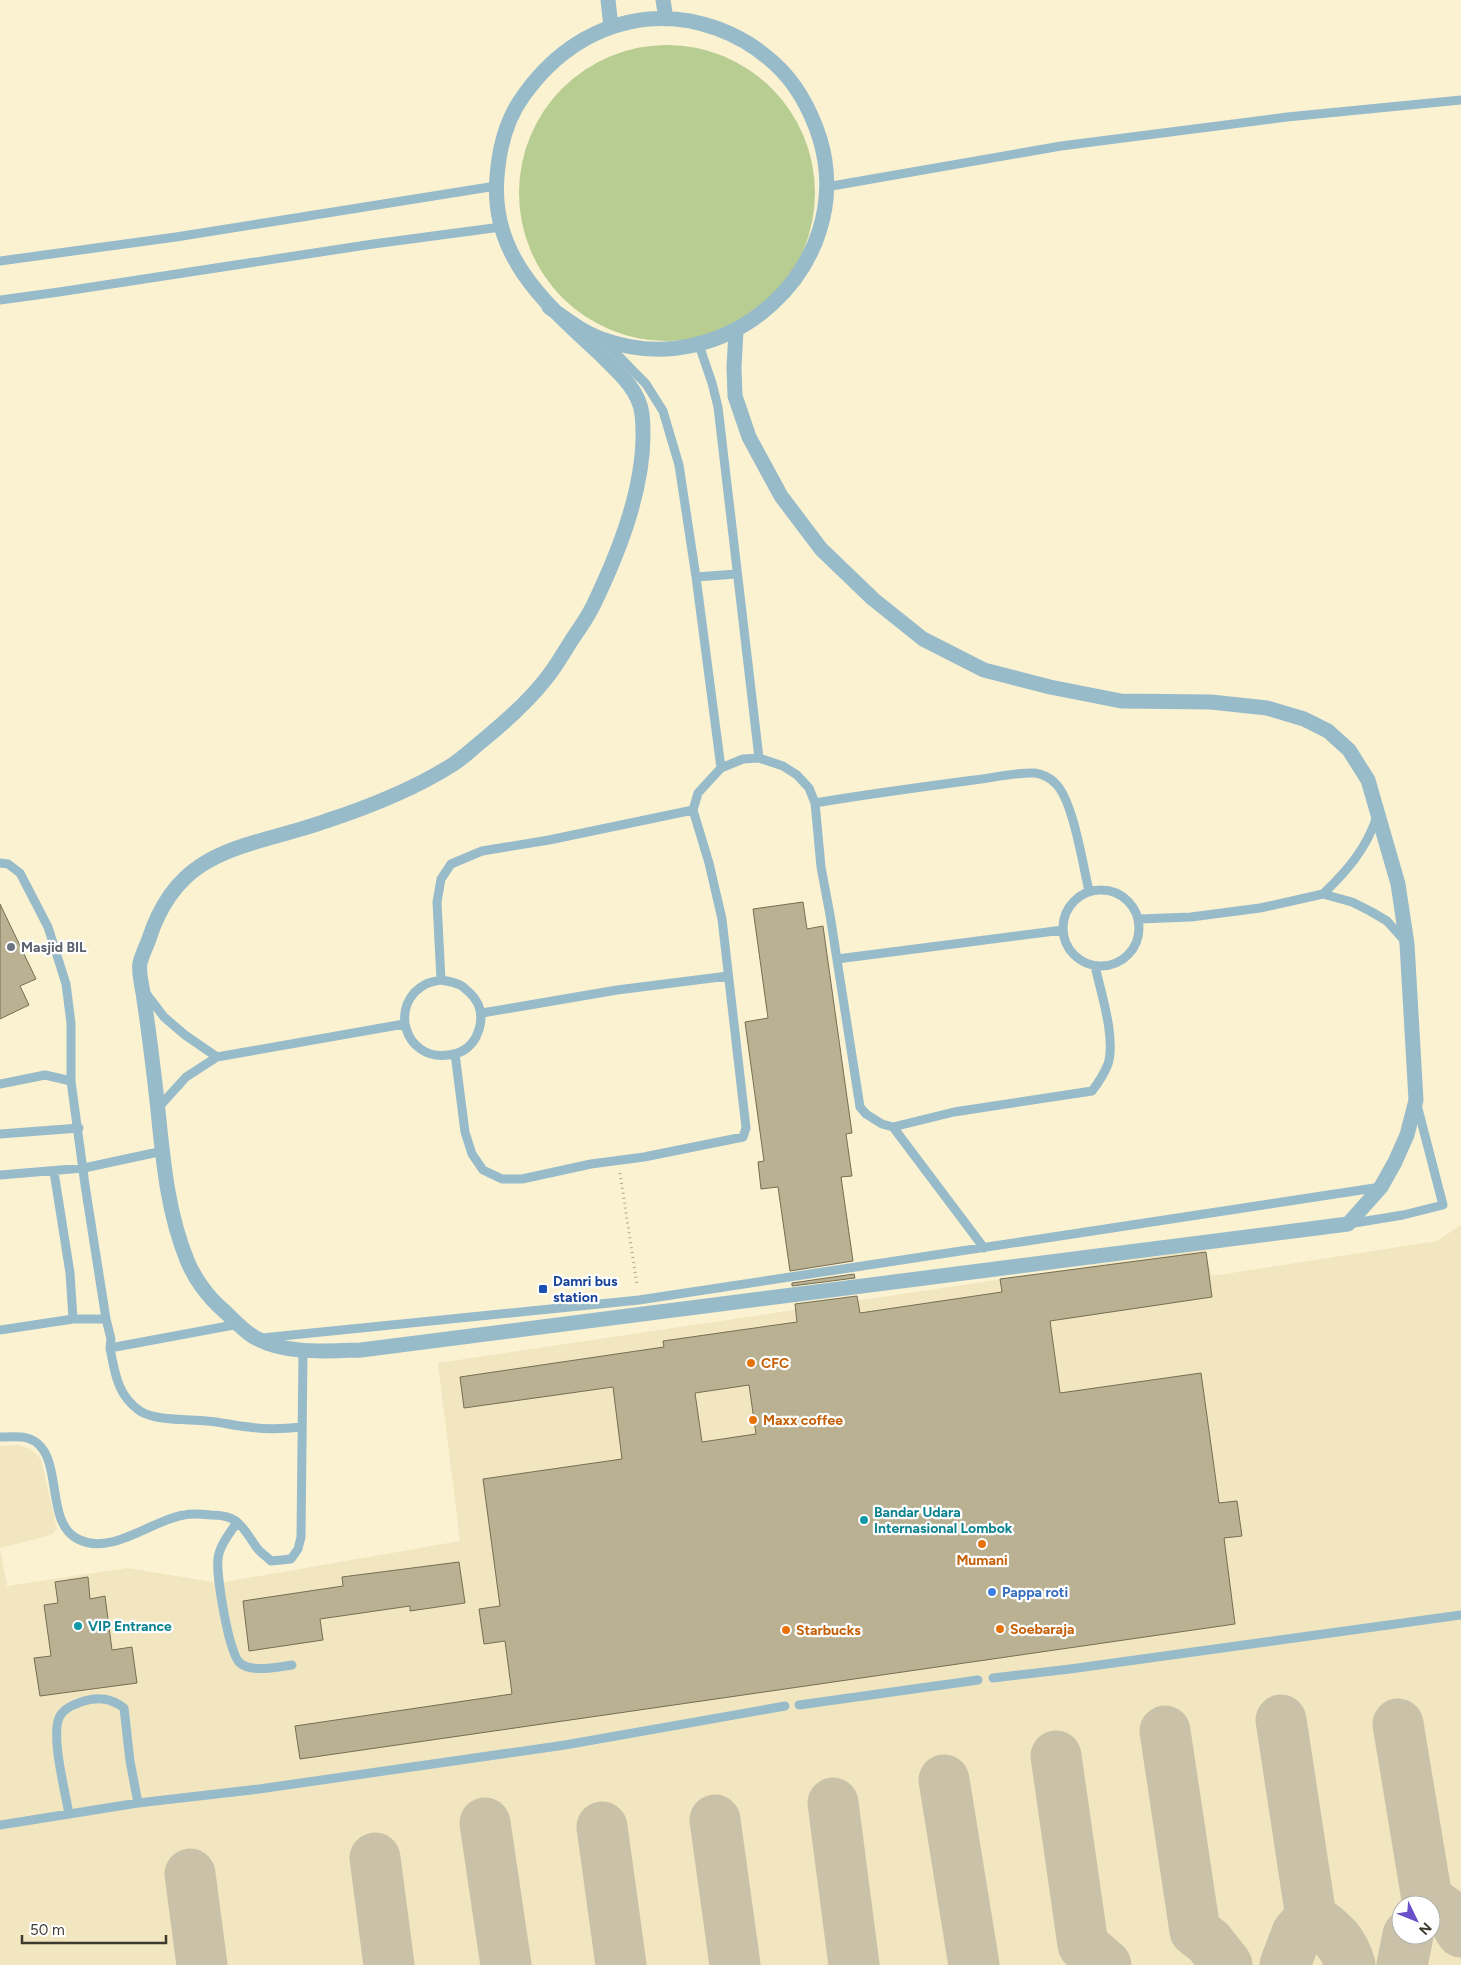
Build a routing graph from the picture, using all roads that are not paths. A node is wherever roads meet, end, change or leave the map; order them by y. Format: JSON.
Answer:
{"nodes":[{"id":1,"x":608,"y":0,"type":"edge"},
{"id":2,"x":663,"y":0,"type":"edge"},
{"id":3,"x":666,"y":19,"type":"junction"},
{"id":4,"x":611,"y":27,"type":"junction"},
{"id":5,"x":1461,"y":100,"type":"edge"},
{"id":6,"x":496,"y":186,"type":"junction"},
{"id":7,"x":826,"y":186,"type":"junction"},
{"id":8,"x":501,"y":227,"type":"junction"},
{"id":9,"x":0,"y":261,"type":"edge"},
{"id":10,"x":0,"y":300,"type":"edge"},
{"id":11,"x":549,"y":307,"type":"junction"},
{"id":12,"x":736,"y":331,"type":"junction"},
{"id":13,"x":603,"y":340,"type":"junction"},
{"id":14,"x":699,"y":345,"type":"junction"},
{"id":15,"x":736,"y":574,"type":"junction"},
{"id":16,"x":696,"y":577,"type":"junction"},
{"id":17,"x":759,"y":758,"type":"junction"},
{"id":18,"x":721,"y":768,"type":"junction"},
{"id":19,"x":816,"y":803,"type":"junction"},
{"id":20,"x":693,"y":810,"type":"junction"},
{"id":21,"x":1378,"y":811,"type":"junction"},
{"id":22,"x":0,"y":863,"type":"edge"},
{"id":23,"x":1089,"y":891,"type":"junction"},
{"id":24,"x":1323,"y":894,"type":"junction"},
{"id":25,"x":1139,"y":919,"type":"junction"},
{"id":26,"x":1062,"y":930,"type":"junction"},
{"id":27,"x":1408,"y":944,"type":"junction"},
{"id":28,"x":836,"y":959,"type":"junction"},
{"id":29,"x":1095,"y":966,"type":"junction"},
{"id":30,"x":728,"y":976,"type":"junction"},
{"id":31,"x":441,"y":980,"type":"junction"},
{"id":32,"x":143,"y":989,"type":"junction"},
{"id":33,"x":482,"y":1013,"type":"junction"},
{"id":34,"x":404,"y":1024,"type":"junction"},
{"id":35,"x":455,"y":1054,"type":"junction"},
{"id":36,"x":217,"y":1057,"type":"junction"},
{"id":37,"x":71,"y":1081,"type":"junction"},
{"id":38,"x":0,"y":1084,"type":"edge"},
{"id":39,"x":1416,"y":1100,"type":"junction"},
{"id":40,"x":158,"y":1108,"type":"junction"},
{"id":41,"x":893,"y":1126,"type":"junction"},
{"id":42,"x":79,"y":1128,"type":"junction"},
{"id":43,"x":0,"y":1134,"type":"edge"},
{"id":44,"x":163,"y":1151,"type":"junction"},
{"id":45,"x":84,"y":1168,"type":"junction"},
{"id":46,"x":54,"y":1172,"type":"junction"},
{"id":47,"x":0,"y":1176,"type":"edge"},
{"id":48,"x":1381,"y":1187,"type":"junction"},
{"id":49,"x":1348,"y":1224,"type":"junction"},
{"id":50,"x":984,"y":1248,"type":"junction"},
{"id":51,"x":73,"y":1319,"type":"junction"},
{"id":52,"x":106,"y":1319,"type":"junction"},
{"id":53,"x":240,"y":1324,"type":"junction"},
{"id":54,"x":0,"y":1330,"type":"edge"},
{"id":55,"x":255,"y":1338,"type":"junction"},
{"id":56,"x":110,"y":1348,"type":"junction"},
{"id":57,"x":303,"y":1352,"type":"junction"},
{"id":58,"x":302,"y":1428,"type":"junction"},
{"id":59,"x":0,"y":1437,"type":"edge"},
{"id":60,"x":236,"y":1522,"type":"junction"},
{"id":61,"x":1461,"y":1615,"type":"edge"},
{"id":62,"x":292,"y":1665,"type":"dead end"},
{"id":63,"x":993,"y":1678,"type":"dead end"},
{"id":64,"x":978,"y":1680,"type":"dead end"},
{"id":65,"x":800,"y":1705,"type":"dead end"},
{"id":66,"x":785,"y":1706,"type":"dead end"},
{"id":67,"x":138,"y":1803,"type":"junction"},
{"id":68,"x":69,"y":1814,"type":"junction"},
{"id":69,"x":0,"y":1825,"type":"edge"}],
"edges":[{"from":1,"to":4,"type":"street"},
{"from":2,"to":3,"type":"street"},
{"from":3,"to":4,"type":"street"},
{"from":3,"to":7,"type":"street"},
{"from":4,"to":6,"type":"street"},
{"from":5,"to":7,"type":"lane"},
{"from":6,"to":8,"type":"street"},
{"from":6,"to":9,"type":"lane"},
{"from":7,"to":12,"type":"street"},
{"from":8,"to":10,"type":"lane"},
{"from":8,"to":11,"type":"street"},
{"from":11,"to":13,"type":"street"},
{"from":11,"to":32,"type":"street"},
{"from":12,"to":14,"type":"street"},
{"from":12,"to":21,"type":"street"},
{"from":13,"to":14,"type":"street"},
{"from":13,"to":16,"type":"lane"},
{"from":14,"to":15,"type":"lane"},
{"from":15,"to":16,"type":"lane"},
{"from":15,"to":17,"type":"lane"},
{"from":16,"to":18,"type":"lane"},
{"from":17,"to":18,"type":"lane"},
{"from":17,"to":19,"type":"lane"},
{"from":18,"to":20,"type":"lane"},
{"from":19,"to":23,"type":"lane"},
{"from":19,"to":28,"type":"lane"},
{"from":20,"to":30,"type":"lane"},
{"from":20,"to":31,"type":"lane"},
{"from":21,"to":24,"type":"lane"},
{"from":21,"to":27,"type":"street"},
{"from":22,"to":37,"type":"lane"},
{"from":23,"to":25,"type":"lane"},
{"from":23,"to":26,"type":"lane"},
{"from":24,"to":25,"type":"lane"},
{"from":24,"to":27,"type":"lane"},
{"from":25,"to":29,"type":"lane"},
{"from":26,"to":28,"type":"lane"},
{"from":26,"to":29,"type":"lane"},
{"from":27,"to":39,"type":"street"},
{"from":28,"to":41,"type":"lane"},
{"from":29,"to":41,"type":"lane"},
{"from":30,"to":33,"type":"lane"},
{"from":30,"to":35,"type":"lane"},
{"from":31,"to":33,"type":"lane"},
{"from":31,"to":34,"type":"lane"},
{"from":32,"to":36,"type":"lane"},
{"from":32,"to":40,"type":"street"},
{"from":33,"to":35,"type":"lane"},
{"from":34,"to":35,"type":"lane"},
{"from":34,"to":36,"type":"lane"},
{"from":36,"to":40,"type":"lane"},
{"from":37,"to":38,"type":"lane"},
{"from":37,"to":42,"type":"lane"},
{"from":39,"to":48,"type":"street"},
{"from":39,"to":49,"type":"lane"},
{"from":40,"to":44,"type":"street"},
{"from":41,"to":50,"type":"lane"},
{"from":42,"to":43,"type":"lane"},
{"from":42,"to":45,"type":"lane"},
{"from":44,"to":45,"type":"lane"},
{"from":44,"to":53,"type":"street"},
{"from":45,"to":46,"type":"lane"},
{"from":45,"to":52,"type":"lane"},
{"from":46,"to":47,"type":"lane"},
{"from":46,"to":51,"type":"lane"},
{"from":48,"to":49,"type":"street"},
{"from":48,"to":50,"type":"lane"},
{"from":49,"to":57,"type":"street"},
{"from":50,"to":55,"type":"lane"},
{"from":51,"to":52,"type":"lane"},
{"from":51,"to":54,"type":"lane"},
{"from":52,"to":56,"type":"lane"},
{"from":53,"to":55,"type":"street"},
{"from":53,"to":56,"type":"lane"},
{"from":55,"to":57,"type":"street"},
{"from":56,"to":58,"type":"lane"},
{"from":57,"to":58,"type":"lane"},
{"from":58,"to":60,"type":"lane"},
{"from":59,"to":60,"type":"lane"},
{"from":60,"to":62,"type":"lane"},
{"from":61,"to":63,"type":"lane"},
{"from":64,"to":65,"type":"lane"},
{"from":66,"to":67,"type":"lane"},
{"from":67,"to":68,"type":"lane"},
{"from":67,"to":68,"type":"lane"},
{"from":68,"to":69,"type":"lane"}]}
